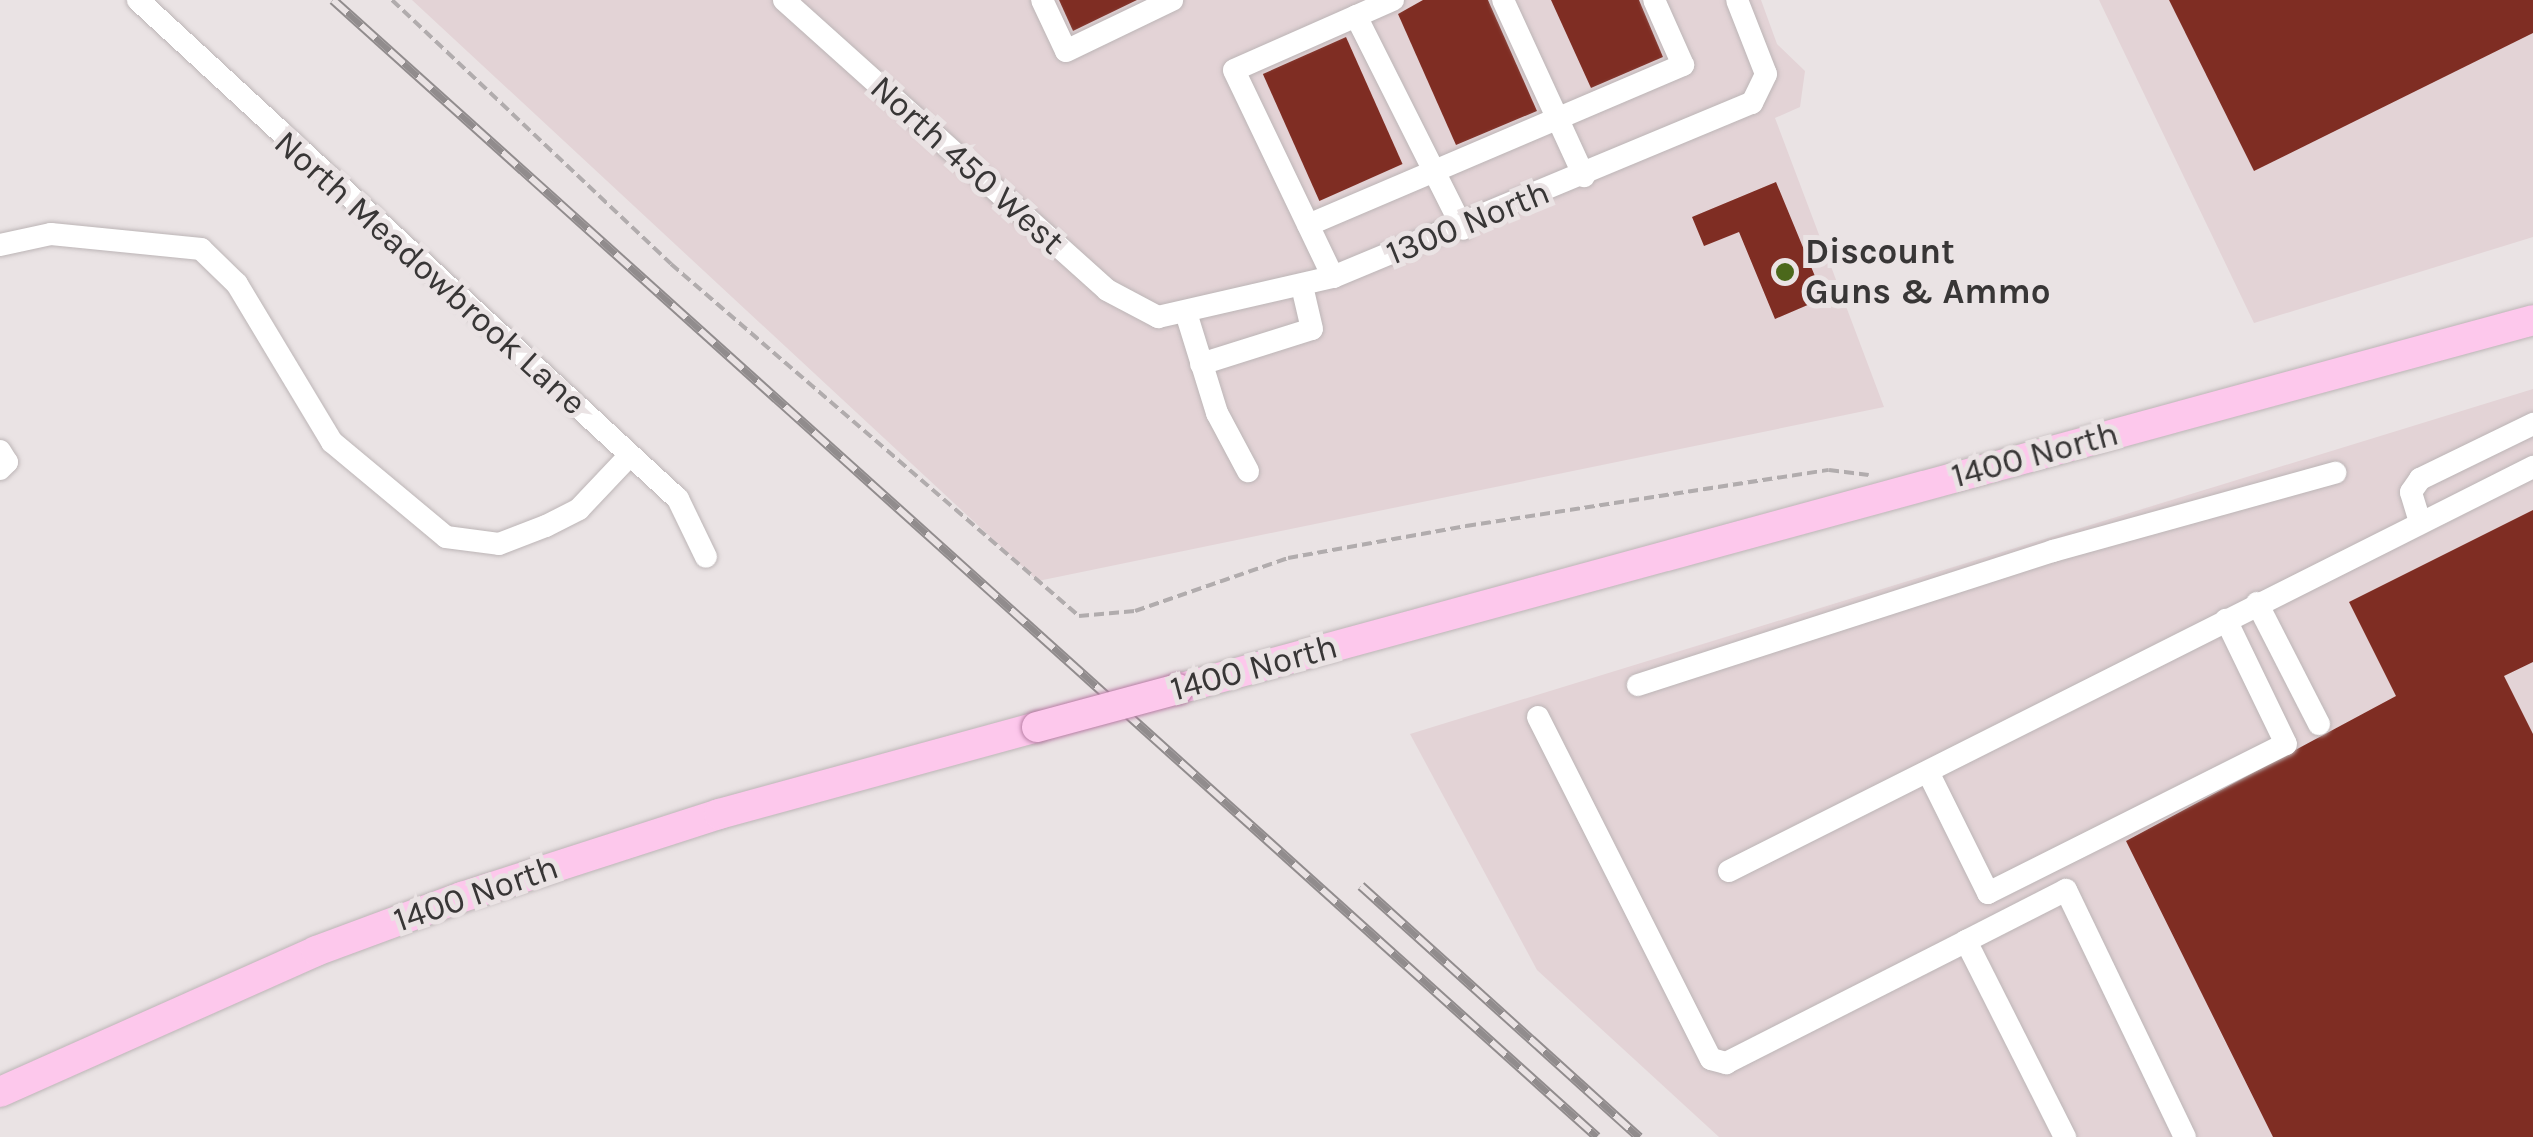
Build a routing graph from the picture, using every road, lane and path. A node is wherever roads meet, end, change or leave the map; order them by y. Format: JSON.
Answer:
{"nodes":[{"id":1,"x":138,"y":0,"type":"edge"},
{"id":2,"x":392,"y":0,"type":"edge"},
{"id":3,"x":1042,"y":0,"type":"edge"},
{"id":4,"x":1172,"y":0,"type":"edge"},
{"id":5,"x":1393,"y":0,"type":"edge"},
{"id":6,"x":1504,"y":0,"type":"edge"},
{"id":7,"x":1654,"y":0,"type":"edge"},
{"id":8,"x":1737,"y":0,"type":"edge"},
{"id":9,"x":798,"y":3,"type":"edge"},
{"id":10,"x":1356,"y":16,"type":"junction"},
{"id":11,"x":1555,"y":120,"type":"junction"},
{"id":12,"x":1431,"y":172,"type":"junction"},
{"id":13,"x":1584,"y":176,"type":"junction"},
{"id":14,"x":1308,"y":225,"type":"junction"},
{"id":15,"x":1463,"y":229,"type":"junction"},
{"id":16,"x":0,"y":245,"type":"edge"},
{"id":17,"x":1333,"y":276,"type":"junction"},
{"id":18,"x":1302,"y":286,"type":"junction"},
{"id":19,"x":1187,"y":316,"type":"junction"},
{"id":20,"x":1158,"y":317,"type":"joint"},
{"id":21,"x":2533,"y":320,"type":"edge"},
{"id":22,"x":1201,"y":364,"type":"junction"},
{"id":23,"x":2533,"y":424,"type":"edge"},
{"id":24,"x":630,"y":454,"type":"junction"},
{"id":25,"x":2533,"y":467,"type":"edge"},
{"id":26,"x":1248,"y":471,"type":"dead end"},
{"id":27,"x":2335,"y":474,"type":"dead end"},
{"id":28,"x":1882,"y":476,"type":"dead end"},
{"id":29,"x":2420,"y":522,"type":"junction"},
{"id":30,"x":706,"y":557,"type":"dead end"},
{"id":31,"x":2256,"y":604,"type":"junction"},
{"id":32,"x":2226,"y":620,"type":"junction"},
{"id":33,"x":1638,"y":684,"type":"dead end"},
{"id":34,"x":1538,"y":717,"type":"dead end"},
{"id":35,"x":2319,"y":724,"type":"dead end"},
{"id":36,"x":1928,"y":772,"type":"junction"},
{"id":37,"x":1730,"y":871,"type":"dead end"},
{"id":38,"x":1966,"y":941,"type":"junction"},
{"id":39,"x":0,"y":1092,"type":"edge"},
{"id":40,"x":2065,"y":1137,"type":"edge"},
{"id":41,"x":2185,"y":1137,"type":"edge"}],
"edges":[{"from":1,"to":24,"type":"street","name":"North Meadowbrook Lane"},
{"from":2,"to":28,"type":"path"},
{"from":3,"to":4,"type":"street"},
{"from":5,"to":10,"type":"street"},
{"from":6,"to":11,"type":"street"},
{"from":7,"to":11,"type":"street"},
{"from":8,"to":13,"type":"street","name":"1300 North"},
{"from":9,"to":20,"type":"street","name":"North 450 West"},
{"from":10,"to":12,"type":"street"},
{"from":10,"to":14,"type":"street"},
{"from":11,"to":12,"type":"street"},
{"from":11,"to":13,"type":"street"},
{"from":12,"to":14,"type":"street"},
{"from":12,"to":15,"type":"street"},
{"from":13,"to":15,"type":"street","name":"1300 North"},
{"from":14,"to":17,"type":"street"},
{"from":15,"to":17,"type":"street","name":"1300 North"},
{"from":16,"to":24,"type":"street"},
{"from":17,"to":18,"type":"street","name":"1300 North"},
{"from":18,"to":19,"type":"street","name":"1300 North"},
{"from":18,"to":22,"type":"street"},
{"from":19,"to":20,"type":"street","name":"1300 North"},
{"from":19,"to":22,"type":"street"},
{"from":21,"to":39,"type":"main road","name":"1400 North","bridge":true},
{"from":22,"to":26,"type":"street"},
{"from":23,"to":29,"type":"street"},
{"from":24,"to":30,"type":"street","name":"North Meadowbrook Lane"},
{"from":25,"to":29,"type":"street"},
{"from":27,"to":33,"type":"street"},
{"from":29,"to":31,"type":"street"},
{"from":31,"to":32,"type":"street"},
{"from":31,"to":35,"type":"street"},
{"from":32,"to":36,"type":"street"},
{"from":32,"to":36,"type":"street"},
{"from":34,"to":38,"type":"street"},
{"from":36,"to":37,"type":"street"},
{"from":38,"to":40,"type":"street"},
{"from":38,"to":41,"type":"street"}]}
